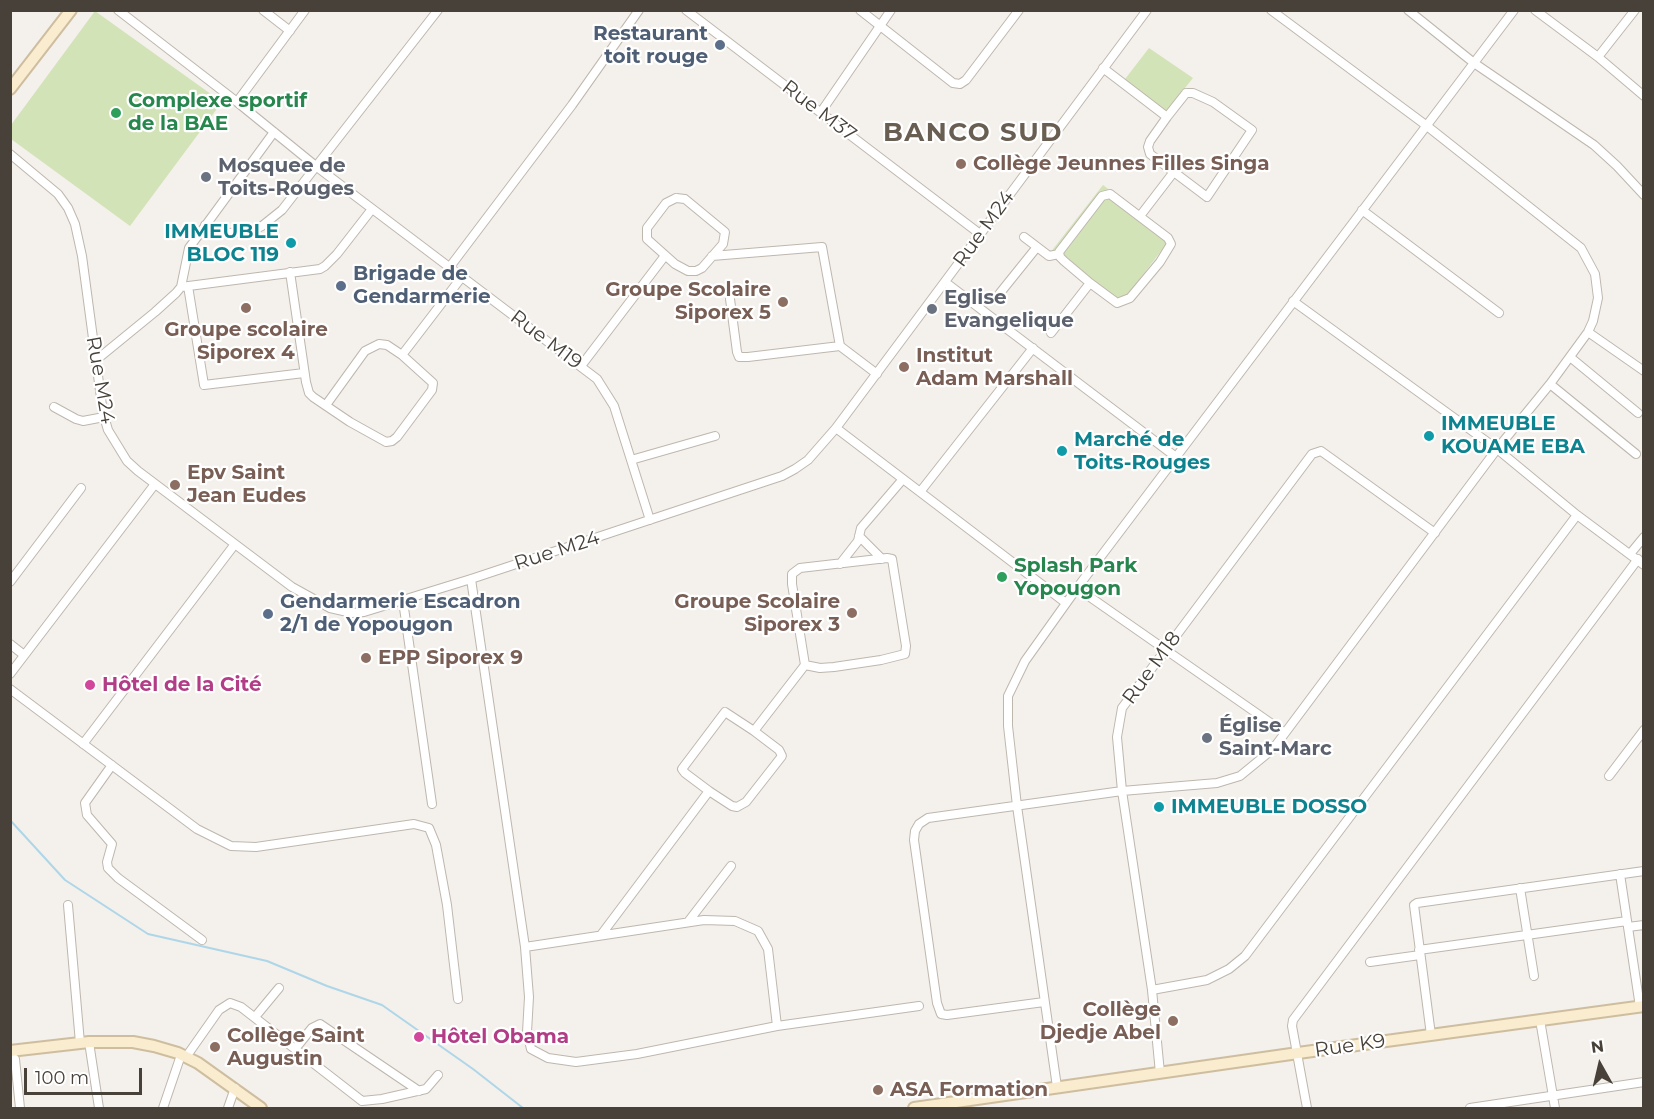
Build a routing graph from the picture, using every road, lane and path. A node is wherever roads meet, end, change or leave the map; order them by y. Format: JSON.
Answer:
{"nodes":[{"id":1,"x":71,"y":10,"type":"edge"},
{"id":2,"x":118,"y":10,"type":"edge"},
{"id":3,"x":264,"y":10,"type":"edge"},
{"id":4,"x":305,"y":10,"type":"edge"},
{"id":5,"x":438,"y":10,"type":"edge"},
{"id":6,"x":639,"y":10,"type":"edge"},
{"id":7,"x":686,"y":10,"type":"edge"},
{"id":8,"x":860,"y":10,"type":"edge"},
{"id":9,"x":891,"y":10,"type":"edge"},
{"id":10,"x":1019,"y":10,"type":"edge"},
{"id":11,"x":1148,"y":10,"type":"edge"},
{"id":12,"x":1271,"y":10,"type":"edge"},
{"id":13,"x":1408,"y":10,"type":"edge"},
{"id":14,"x":1514,"y":10,"type":"edge"},
{"id":15,"x":1535,"y":10,"type":"edge"},
{"id":16,"x":1635,"y":10,"type":"edge"},
{"id":17,"x":880,"y":25,"type":"junction"},
{"id":18,"x":290,"y":30,"type":"junction"},
{"id":19,"x":1598,"y":57,"type":"junction"},
{"id":20,"x":1474,"y":63,"type":"junction"},
{"id":21,"x":1103,"y":68,"type":"junction"},
{"id":22,"x":10,"y":89,"type":"edge"},
{"id":23,"x":1644,"y":96,"type":"edge"},
{"id":24,"x":237,"y":102,"type":"junction"},
{"id":25,"x":821,"y":112,"type":"junction"},
{"id":26,"x":1167,"y":117,"type":"junction"},
{"id":27,"x":1427,"y":126,"type":"junction"},
{"id":28,"x":274,"y":132,"type":"junction"},
{"id":29,"x":10,"y":154,"type":"edge"},
{"id":30,"x":317,"y":167,"type":"junction"},
{"id":31,"x":1173,"y":173,"type":"junction"},
{"id":32,"x":1644,"y":195,"type":"edge"},
{"id":33,"x":372,"y":209,"type":"junction"},
{"id":34,"x":1362,"y":210,"type":"junction"},
{"id":35,"x":1140,"y":216,"type":"junction"},
{"id":36,"x":205,"y":225,"type":"junction"},
{"id":37,"x":980,"y":234,"type":"junction"},
{"id":38,"x":1024,"y":237,"type":"dead end"},
{"id":39,"x":1037,"y":247,"type":"junction"},
{"id":40,"x":1059,"y":255,"type":"junction"},
{"id":41,"x":664,"y":256,"type":"junction"},
{"id":42,"x":712,"y":256,"type":"junction"},
{"id":43,"x":449,"y":268,"type":"junction"},
{"id":44,"x":290,"y":272,"type":"junction"},
{"id":45,"x":461,"y":278,"type":"junction"},
{"id":46,"x":945,"y":282,"type":"junction"},
{"id":47,"x":1090,"y":283,"type":"junction"},
{"id":48,"x":184,"y":286,"type":"junction"},
{"id":49,"x":1000,"y":293,"type":"dead end"},
{"id":50,"x":730,"y":299,"type":"dead end"},
{"id":51,"x":1293,"y":301,"type":"junction"},
{"id":52,"x":1499,"y":313,"type":"dead end"},
{"id":53,"x":1588,"y":332,"type":"junction"},
{"id":54,"x":1052,"y":333,"type":"dead end"},
{"id":55,"x":840,"y":346,"type":"junction"},
{"id":56,"x":1033,"y":348,"type":"junction"},
{"id":57,"x":402,"y":355,"type":"junction"},
{"id":58,"x":1570,"y":357,"type":"junction"},
{"id":59,"x":95,"y":361,"type":"junction"},
{"id":60,"x":581,"y":366,"type":"junction"},
{"id":61,"x":1644,"y":371,"type":"edge"},
{"id":62,"x":304,"y":373,"type":"junction"},
{"id":63,"x":877,"y":374,"type":"junction"},
{"id":64,"x":1550,"y":384,"type":"junction"},
{"id":65,"x":326,"y":405,"type":"junction"},
{"id":66,"x":54,"y":407,"type":"dead end"},
{"id":67,"x":1638,"y":413,"type":"dead end"},
{"id":68,"x":104,"y":417,"type":"junction"},
{"id":69,"x":837,"y":429,"type":"junction"},
{"id":70,"x":715,"y":435,"type":"dead end"},
{"id":71,"x":1497,"y":449,"type":"junction"},
{"id":72,"x":1636,"y":454,"type":"dead end"},
{"id":73,"x":1176,"y":457,"type":"junction"},
{"id":74,"x":631,"y":460,"type":"junction"},
{"id":75,"x":903,"y":479,"type":"junction"},
{"id":76,"x":155,"y":484,"type":"junction"},
{"id":77,"x":81,"y":488,"type":"dead end"},
{"id":78,"x":920,"y":492,"type":"junction"},
{"id":79,"x":1577,"y":515,"type":"junction"},
{"id":80,"x":650,"y":520,"type":"junction"},
{"id":81,"x":1435,"y":533,"type":"junction"},
{"id":82,"x":859,"y":536,"type":"junction"},
{"id":83,"x":1644,"y":537,"type":"edge"},
{"id":84,"x":236,"y":544,"type":"junction"},
{"id":85,"x":882,"y":559,"type":"junction"},
{"id":86,"x":1637,"y":559,"type":"edge"},
{"id":87,"x":840,"y":564,"type":"junction"},
{"id":88,"x":471,"y":579,"type":"junction"},
{"id":89,"x":10,"y":582,"type":"edge"},
{"id":90,"x":1077,"y":588,"type":"junction"},
{"id":91,"x":403,"y":601,"type":"junction"},
{"id":92,"x":1066,"y":603,"type":"junction"},
{"id":93,"x":10,"y":644,"type":"edge"},
{"id":94,"x":1166,"y":649,"type":"junction"},
{"id":95,"x":24,"y":655,"type":"junction"},
{"id":96,"x":805,"y":665,"type":"junction"},
{"id":97,"x":10,"y":674,"type":"edge"},
{"id":98,"x":10,"y":689,"type":"edge"},
{"id":99,"x":1644,"y":730,"type":"edge"},
{"id":100,"x":754,"y":731,"type":"junction"},
{"id":101,"x":1285,"y":733,"type":"junction"},
{"id":102,"x":83,"y":744,"type":"junction"},
{"id":103,"x":112,"y":765,"type":"junction"},
{"id":104,"x":1609,"y":776,"type":"dead end"},
{"id":105,"x":709,"y":791,"type":"junction"},
{"id":106,"x":1122,"y":791,"type":"junction"},
{"id":107,"x":432,"y":804,"type":"dead end"},
{"id":108,"x":1017,"y":806,"type":"junction"},
{"id":109,"x":731,"y":866,"type":"dead end"},
{"id":110,"x":1644,"y":871,"type":"edge"},
{"id":111,"x":1620,"y":874,"type":"junction"},
{"id":112,"x":1520,"y":888,"type":"junction"},
{"id":113,"x":68,"y":904,"type":"dead end"},
{"id":114,"x":688,"y":922,"type":"junction"},
{"id":115,"x":1628,"y":924,"type":"junction"},
{"id":116,"x":1644,"y":925,"type":"edge"},
{"id":117,"x":601,"y":935,"type":"junction"},
{"id":118,"x":1528,"y":935,"type":"junction"},
{"id":119,"x":202,"y":940,"type":"dead end"},
{"id":120,"x":525,"y":947,"type":"junction"},
{"id":121,"x":1420,"y":953,"type":"junction"},
{"id":122,"x":1370,"y":962,"type":"dead end"},
{"id":123,"x":1534,"y":976,"type":"dead end"},
{"id":124,"x":279,"y":988,"type":"dead end"},
{"id":125,"x":1152,"y":990,"type":"junction"},
{"id":126,"x":458,"y":999,"type":"dead end"},
{"id":127,"x":1044,"y":1002,"type":"junction"},
{"id":128,"x":919,"y":1006,"type":"dead end"},
{"id":129,"x":1642,"y":1006,"type":"edge"},
{"id":130,"x":255,"y":1017,"type":"junction"},
{"id":131,"x":1540,"y":1020,"type":"junction"},
{"id":132,"x":777,"y":1026,"type":"junction"},
{"id":133,"x":1431,"y":1035,"type":"junction"},
{"id":134,"x":85,"y":1043,"type":"junction"},
{"id":135,"x":295,"y":1050,"type":"junction"},
{"id":136,"x":10,"y":1053,"type":"edge"},
{"id":137,"x":1298,"y":1053,"type":"junction"},
{"id":138,"x":183,"y":1056,"type":"junction"},
{"id":139,"x":1160,"y":1073,"type":"junction"},
{"id":140,"x":438,"y":1076,"type":"dead end"},
{"id":141,"x":1643,"y":1083,"type":"edge"},
{"id":142,"x":1057,"y":1087,"type":"junction"},
{"id":143,"x":235,"y":1088,"type":"junction"},
{"id":144,"x":419,"y":1091,"type":"junction"},
{"id":145,"x":1553,"y":1096,"type":"junction"},
{"id":146,"x":362,"y":1101,"type":"junction"},
{"id":147,"x":988,"y":1103,"type":"edge"},
{"id":148,"x":933,"y":1107,"type":"edge"},
{"id":149,"x":20,"y":1108,"type":"edge"},
{"id":150,"x":99,"y":1108,"type":"edge"},
{"id":151,"x":163,"y":1108,"type":"edge"},
{"id":152,"x":228,"y":1108,"type":"edge"},
{"id":153,"x":261,"y":1108,"type":"edge"},
{"id":154,"x":355,"y":1108,"type":"edge"},
{"id":155,"x":914,"y":1108,"type":"edge"},
{"id":156,"x":1307,"y":1108,"type":"edge"},
{"id":157,"x":1470,"y":1108,"type":"edge"},
{"id":158,"x":1482,"y":1108,"type":"edge"},
{"id":159,"x":1555,"y":1108,"type":"edge"}],
"edges":[{"from":1,"to":22,"type":"street"},
{"from":2,"to":24,"type":"street","name":"Rue M19"},
{"from":3,"to":18,"type":"street"},
{"from":4,"to":18,"type":"street"},
{"from":5,"to":30,"type":"street"},
{"from":6,"to":43,"type":"street"},
{"from":7,"to":25,"type":"street","name":"Rue M37"},
{"from":8,"to":17,"type":"street"},
{"from":9,"to":17,"type":"street"},
{"from":10,"to":17,"type":"street"},
{"from":11,"to":21,"type":"street","name":"Rue M24"},
{"from":12,"to":27,"type":"street"},
{"from":13,"to":20,"type":"street"},
{"from":14,"to":20,"type":"street"},
{"from":15,"to":19,"type":"street"},
{"from":16,"to":19,"type":"street"},
{"from":17,"to":25,"type":"street"},
{"from":18,"to":24,"type":"street"},
{"from":19,"to":23,"type":"street"},
{"from":20,"to":27,"type":"street"},
{"from":20,"to":32,"type":"street"},
{"from":21,"to":26,"type":"street"},
{"from":21,"to":37,"type":"street","name":"Rue M24"},
{"from":24,"to":28,"type":"street","name":"Rue M19"},
{"from":25,"to":37,"type":"street","name":"Rue M37"},
{"from":26,"to":31,"type":"street"},
{"from":26,"to":31,"type":"street"},
{"from":27,"to":34,"type":"street"},
{"from":27,"to":53,"type":"street"},
{"from":28,"to":30,"type":"street","name":"Rue M19"},
{"from":28,"to":36,"type":"street"},
{"from":29,"to":59,"type":"street","name":"Rue M24"},
{"from":30,"to":33,"type":"street","name":"Rue M19"},
{"from":30,"to":36,"type":"street"},
{"from":31,"to":35,"type":"street"},
{"from":33,"to":43,"type":"street","name":"Rue M19"},
{"from":33,"to":44,"type":"street"},
{"from":34,"to":51,"type":"street"},
{"from":34,"to":52,"type":"street"},
{"from":35,"to":40,"type":"street"},
{"from":35,"to":47,"type":"street"},
{"from":36,"to":48,"type":"street"},
{"from":37,"to":46,"type":"street","name":"Rue M24"},
{"from":38,"to":39,"type":"street"},
{"from":39,"to":40,"type":"street"},
{"from":39,"to":49,"type":"street"},
{"from":40,"to":47,"type":"street"},
{"from":41,"to":42,"type":"street"},
{"from":41,"to":42,"type":"street"},
{"from":41,"to":60,"type":"street"},
{"from":42,"to":55,"type":"street"},
{"from":43,"to":45,"type":"street","name":"Rue M19"},
{"from":44,"to":48,"type":"street"},
{"from":44,"to":62,"type":"street"},
{"from":45,"to":57,"type":"street"},
{"from":45,"to":60,"type":"street","name":"Rue M19"},
{"from":46,"to":56,"type":"street"},
{"from":46,"to":63,"type":"street","name":"Rue M24"},
{"from":47,"to":54,"type":"street"},
{"from":48,"to":59,"type":"street"},
{"from":48,"to":62,"type":"street"},
{"from":50,"to":55,"type":"street"},
{"from":51,"to":71,"type":"street"},
{"from":51,"to":73,"type":"street"},
{"from":53,"to":58,"type":"street"},
{"from":53,"to":61,"type":"street"},
{"from":55,"to":63,"type":"street"},
{"from":56,"to":73,"type":"street"},
{"from":56,"to":78,"type":"street"},
{"from":57,"to":65,"type":"street"},
{"from":57,"to":65,"type":"street"},
{"from":58,"to":64,"type":"street"},
{"from":58,"to":67,"type":"street"},
{"from":59,"to":68,"type":"street","name":"Rue M24"},
{"from":60,"to":74,"type":"street","name":"Rue M19"},
{"from":62,"to":65,"type":"street"},
{"from":63,"to":69,"type":"street","name":"Rue M24"},
{"from":64,"to":71,"type":"street"},
{"from":64,"to":72,"type":"street"},
{"from":66,"to":68,"type":"street"},
{"from":68,"to":76,"type":"street","name":"Rue M24"},
{"from":69,"to":75,"type":"street"},
{"from":69,"to":80,"type":"street","name":"Rue M24"},
{"from":70,"to":74,"type":"street"},
{"from":71,"to":79,"type":"street"},
{"from":71,"to":81,"type":"street"},
{"from":73,"to":90,"type":"street"},
{"from":74,"to":80,"type":"street","name":"Rue M19"},
{"from":75,"to":78,"type":"street"},
{"from":75,"to":82,"type":"street"},
{"from":76,"to":84,"type":"street","name":"Rue M24"},
{"from":76,"to":95,"type":"street"},
{"from":77,"to":89,"type":"street"},
{"from":78,"to":92,"type":"street"},
{"from":79,"to":86,"type":"street"},
{"from":79,"to":125,"type":"street"},
{"from":80,"to":88,"type":"street","name":"Rue M24"},
{"from":81,"to":94,"type":"street","name":"Rue M18"},
{"from":81,"to":101,"type":"street"},
{"from":82,"to":85,"type":"street"},
{"from":82,"to":87,"type":"street"},
{"from":83,"to":86,"type":"street"},
{"from":84,"to":91,"type":"street","name":"Rue M24"},
{"from":84,"to":102,"type":"street"},
{"from":85,"to":87,"type":"street"},
{"from":85,"to":96,"type":"street"},
{"from":86,"to":137,"type":"street"},
{"from":87,"to":96,"type":"street"},
{"from":88,"to":91,"type":"street","name":"Rue M24"},
{"from":88,"to":120,"type":"street"},
{"from":90,"to":92,"type":"street"},
{"from":90,"to":94,"type":"street"},
{"from":91,"to":107,"type":"street"},
{"from":92,"to":108,"type":"street"},
{"from":93,"to":95,"type":"street"},
{"from":94,"to":101,"type":"street"},
{"from":94,"to":106,"type":"street","name":"Rue M18"},
{"from":95,"to":97,"type":"street"},
{"from":96,"to":100,"type":"street"},
{"from":98,"to":102,"type":"street"},
{"from":99,"to":104,"type":"street"},
{"from":100,"to":105,"type":"street"},
{"from":100,"to":105,"type":"street"},
{"from":101,"to":106,"type":"street"},
{"from":102,"to":103,"type":"street"},
{"from":103,"to":119,"type":"street"},
{"from":103,"to":126,"type":"street"},
{"from":105,"to":117,"type":"street"},
{"from":106,"to":108,"type":"street"},
{"from":106,"to":125,"type":"street","name":"Rue M18"},
{"from":108,"to":127,"type":"street"},
{"from":108,"to":127,"type":"street"},
{"from":109,"to":114,"type":"street"},
{"from":110,"to":111,"type":"street"},
{"from":111,"to":112,"type":"street"},
{"from":111,"to":115,"type":"street"},
{"from":112,"to":118,"type":"street"},
{"from":112,"to":121,"type":"street"},
{"from":113,"to":134,"type":"street"},
{"from":114,"to":117,"type":"street"},
{"from":114,"to":132,"type":"street"},
{"from":115,"to":116,"type":"street"},
{"from":115,"to":118,"type":"street"},
{"from":115,"to":129,"type":"street"},
{"from":117,"to":120,"type":"street"},
{"from":118,"to":121,"type":"street"},
{"from":118,"to":123,"type":"street"},
{"from":120,"to":132,"type":"street"},
{"from":121,"to":122,"type":"street"},
{"from":121,"to":133,"type":"street"},
{"from":124,"to":130,"type":"street"},
{"from":125,"to":139,"type":"street","name":"Rue M18"},
{"from":127,"to":142,"type":"street"},
{"from":128,"to":132,"type":"street"},
{"from":129,"to":131,"type":"street","name":"Rue K9"},
{"from":130,"to":135,"type":"street"},
{"from":130,"to":138,"type":"street"},
{"from":131,"to":133,"type":"street","name":"Rue K9"},
{"from":131,"to":145,"type":"street"},
{"from":133,"to":137,"type":"street","name":"Rue K9"},
{"from":134,"to":136,"type":"street"},
{"from":134,"to":138,"type":"street"},
{"from":134,"to":150,"type":"street"},
{"from":135,"to":144,"type":"street"},
{"from":135,"to":146,"type":"street"},
{"from":136,"to":149,"type":"street"},
{"from":137,"to":139,"type":"street","name":"Rue K9"},
{"from":137,"to":156,"type":"street"},
{"from":138,"to":143,"type":"street"},
{"from":138,"to":151,"type":"street"},
{"from":139,"to":142,"type":"street","name":"Rue K9"},
{"from":140,"to":144,"type":"street"},
{"from":141,"to":145,"type":"street"},
{"from":142,"to":147,"type":"street","name":"Rue K9"},
{"from":143,"to":152,"type":"street"},
{"from":143,"to":153,"type":"street"},
{"from":144,"to":146,"type":"street"},
{"from":145,"to":158,"type":"street"},
{"from":145,"to":159,"type":"street"},
{"from":146,"to":154,"type":"street"},
{"from":147,"to":148,"type":"street","name":"Rue K9"},
{"from":148,"to":155,"type":"street","name":"Rue K9"},
{"from":157,"to":158,"type":"street"}]}
